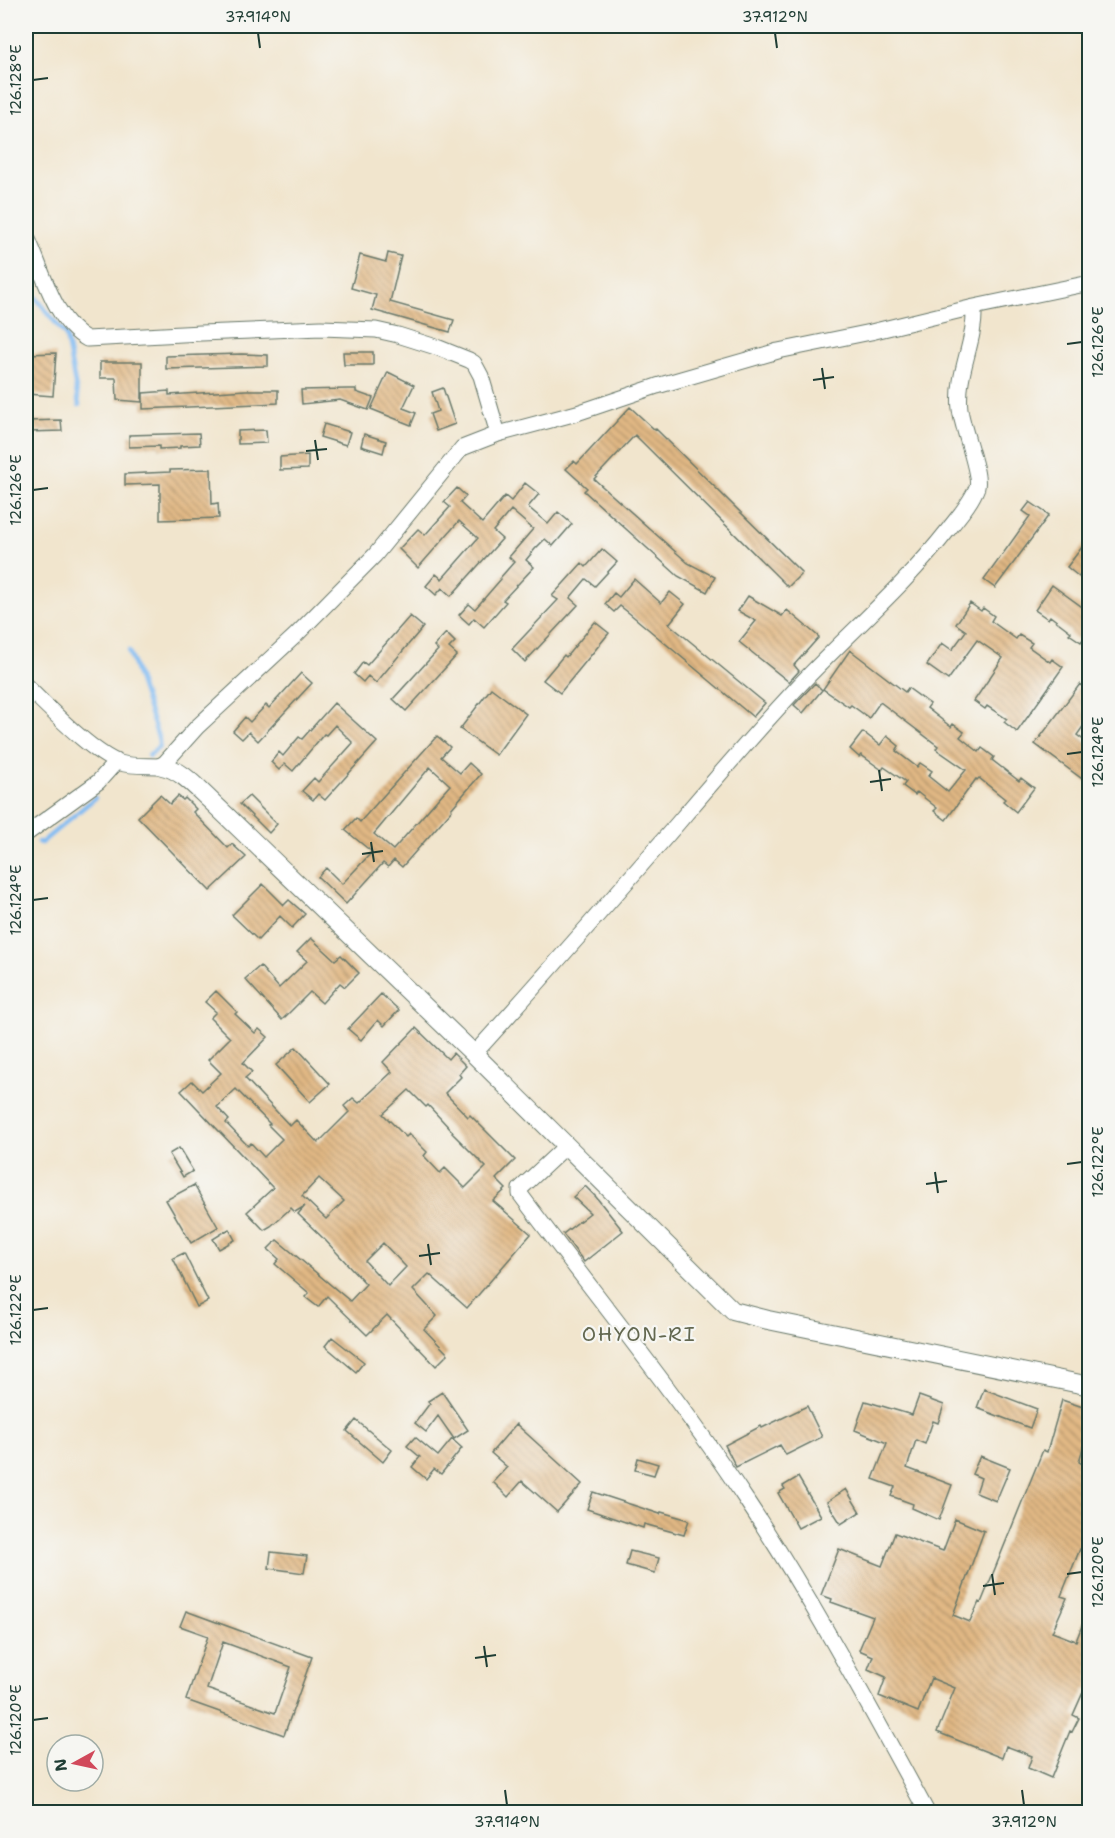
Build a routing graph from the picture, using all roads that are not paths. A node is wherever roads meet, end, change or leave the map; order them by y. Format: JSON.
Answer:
{"nodes":[{"id":1,"x":26,"y":235,"type":"edge"},
{"id":2,"x":1089,"y":282,"type":"edge"},
{"id":3,"x":974,"y":307,"type":"junction"},
{"id":4,"x":498,"y":434,"type":"junction"},
{"id":5,"x":26,"y":686,"type":"edge"},
{"id":6,"x":116,"y":762,"type":"junction"},
{"id":7,"x":162,"y":766,"type":"junction"},
{"id":8,"x":26,"y":834,"type":"edge"},
{"id":9,"x":474,"y":1053,"type":"junction"},
{"id":10,"x":566,"y":1146,"type":"junction"},
{"id":11,"x":1089,"y":1386,"type":"edge"},
{"id":12,"x":927,"y":1812,"type":"edge"}],
"edges":[{"from":1,"to":4,"type":"street"},
{"from":2,"to":3,"type":"street"},
{"from":3,"to":4,"type":"street"},
{"from":3,"to":9,"type":"street"},
{"from":4,"to":7,"type":"street"},
{"from":5,"to":6,"type":"street"},
{"from":6,"to":7,"type":"street"},
{"from":6,"to":8,"type":"street"},
{"from":7,"to":9,"type":"street"},
{"from":9,"to":10,"type":"street"},
{"from":10,"to":11,"type":"street"},
{"from":10,"to":12,"type":"street"}]}
